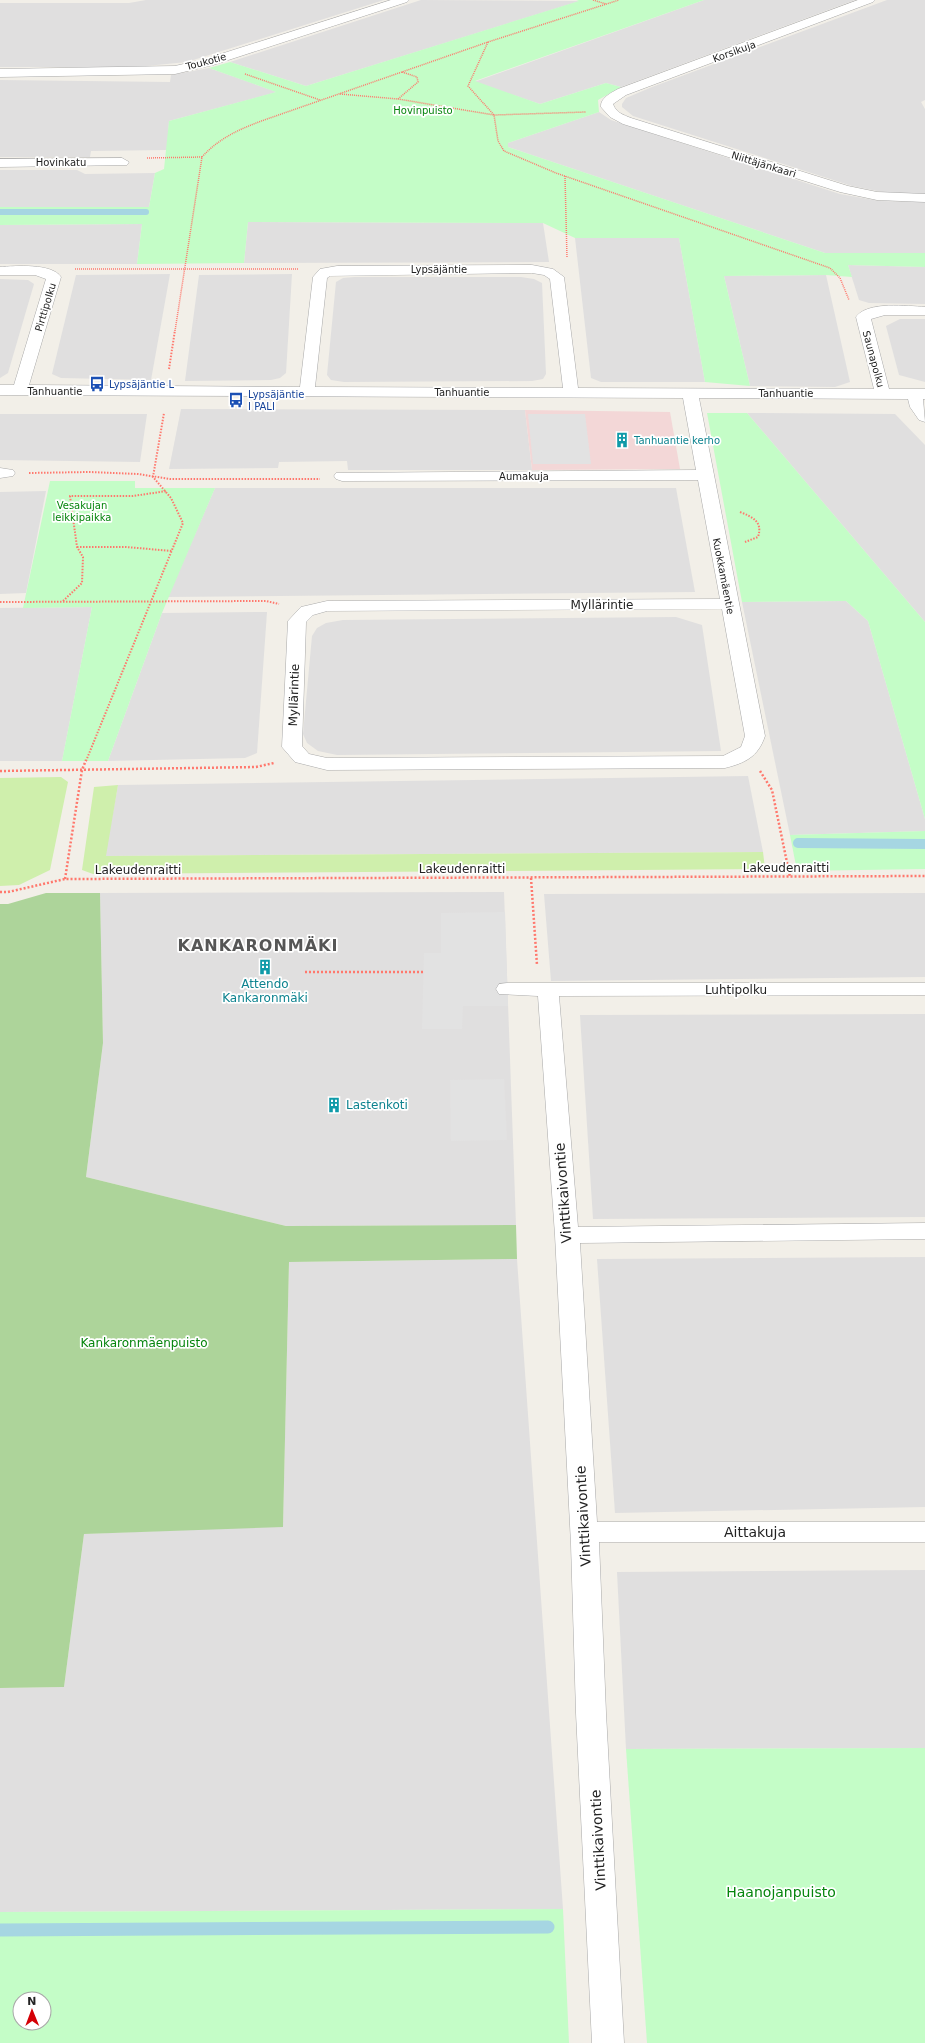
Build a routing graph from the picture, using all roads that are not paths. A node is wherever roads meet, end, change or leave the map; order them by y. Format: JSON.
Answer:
{"nodes":[{"id":1,"x":404,"y":0,"type":"edge"},
{"id":2,"x":869,"y":0,"type":"edge"},
{"id":3,"x":0,"y":73,"type":"edge"},
{"id":4,"x":608,"y":108,"type":"joint"},
{"id":5,"x":122,"y":162,"type":"road end"},
{"id":6,"x":0,"y":163,"type":"edge"},
{"id":7,"x":925,"y":198,"type":"edge"},
{"id":8,"x":0,"y":271,"type":"edge"},
{"id":9,"x":925,"y":311,"type":"edge"},
{"id":10,"x":0,"y":390,"type":"edge"},
{"id":11,"x":20,"y":391,"type":"junction"},
{"id":12,"x":307,"y":391,"type":"junction"},
{"id":13,"x":571,"y":393,"type":"junction"},
{"id":14,"x":690,"y":393,"type":"junction"},
{"id":15,"x":884,"y":394,"type":"junction"},
{"id":16,"x":920,"y":394,"type":"edge"},
{"id":17,"x":925,"y":417,"type":"edge"},
{"id":18,"x":342,"y":476,"type":"road end"},
{"id":19,"x":705,"y":476,"type":"junction"},
{"id":20,"x":730,"y":604,"type":"junction"},
{"id":21,"x":302,"y":758,"type":"joint"},
{"id":22,"x":507,"y":988,"type":"dead end"},
{"id":23,"x":925,"y":989,"type":"edge"},
{"id":24,"x":548,"y":990,"type":"junction"},
{"id":25,"x":925,"y":1232,"type":"edge"},
{"id":26,"x":567,"y":1235,"type":"junction"},
{"id":27,"x":584,"y":1532,"type":"junction"},
{"id":28,"x":925,"y":1532,"type":"edge"},
{"id":29,"x":608,"y":2043,"type":"edge"}],
"edges":[{"from":1,"to":3,"type":"street","name":"Toukotie"},
{"from":2,"to":4,"type":"street","name":"Korsikuja"},
{"from":4,"to":7,"type":"street","name":"Niittäjänkaari"},
{"from":5,"to":6,"type":"street","name":"Hovinkatu"},
{"from":8,"to":11,"type":"street","name":"Pirttipolku"},
{"from":9,"to":15,"type":"street","name":"Saunapolku"},
{"from":10,"to":11,"type":"street","name":"Tanhuantie"},
{"from":11,"to":12,"type":"street","name":"Tanhuantie"},
{"from":12,"to":13,"type":"street","name":"Tanhuantie"},
{"from":12,"to":13,"type":"street","name":"Lypsäjäntie"},
{"from":13,"to":14,"type":"street","name":"Tanhuantie"},
{"from":14,"to":15,"type":"street","name":"Tanhuantie"},
{"from":14,"to":19,"type":"street","name":"Kuokkamäentie"},
{"from":15,"to":16,"type":"street","name":"Tanhuantie"},
{"from":16,"to":17,"type":"street"},
{"from":18,"to":19,"type":"street","name":"Aumakuja"},
{"from":19,"to":20,"type":"street","name":"Kuokkamäentie"},
{"from":20,"to":21,"type":"street","name":"Myllärintie"},
{"from":20,"to":21,"type":"street","name":"Kuokkamäentie"},
{"from":22,"to":24,"type":"street","name":"Luhtipolku"},
{"from":23,"to":24,"type":"street","name":"Luhtipolku"},
{"from":24,"to":26,"type":"street","name":"Vinttikaivontie"},
{"from":25,"to":26,"type":"street"},
{"from":26,"to":27,"type":"street","name":"Vinttikaivontie"},
{"from":27,"to":28,"type":"street","name":"Aittakuja"},
{"from":27,"to":29,"type":"street","name":"Vinttikaivontie"}]}
